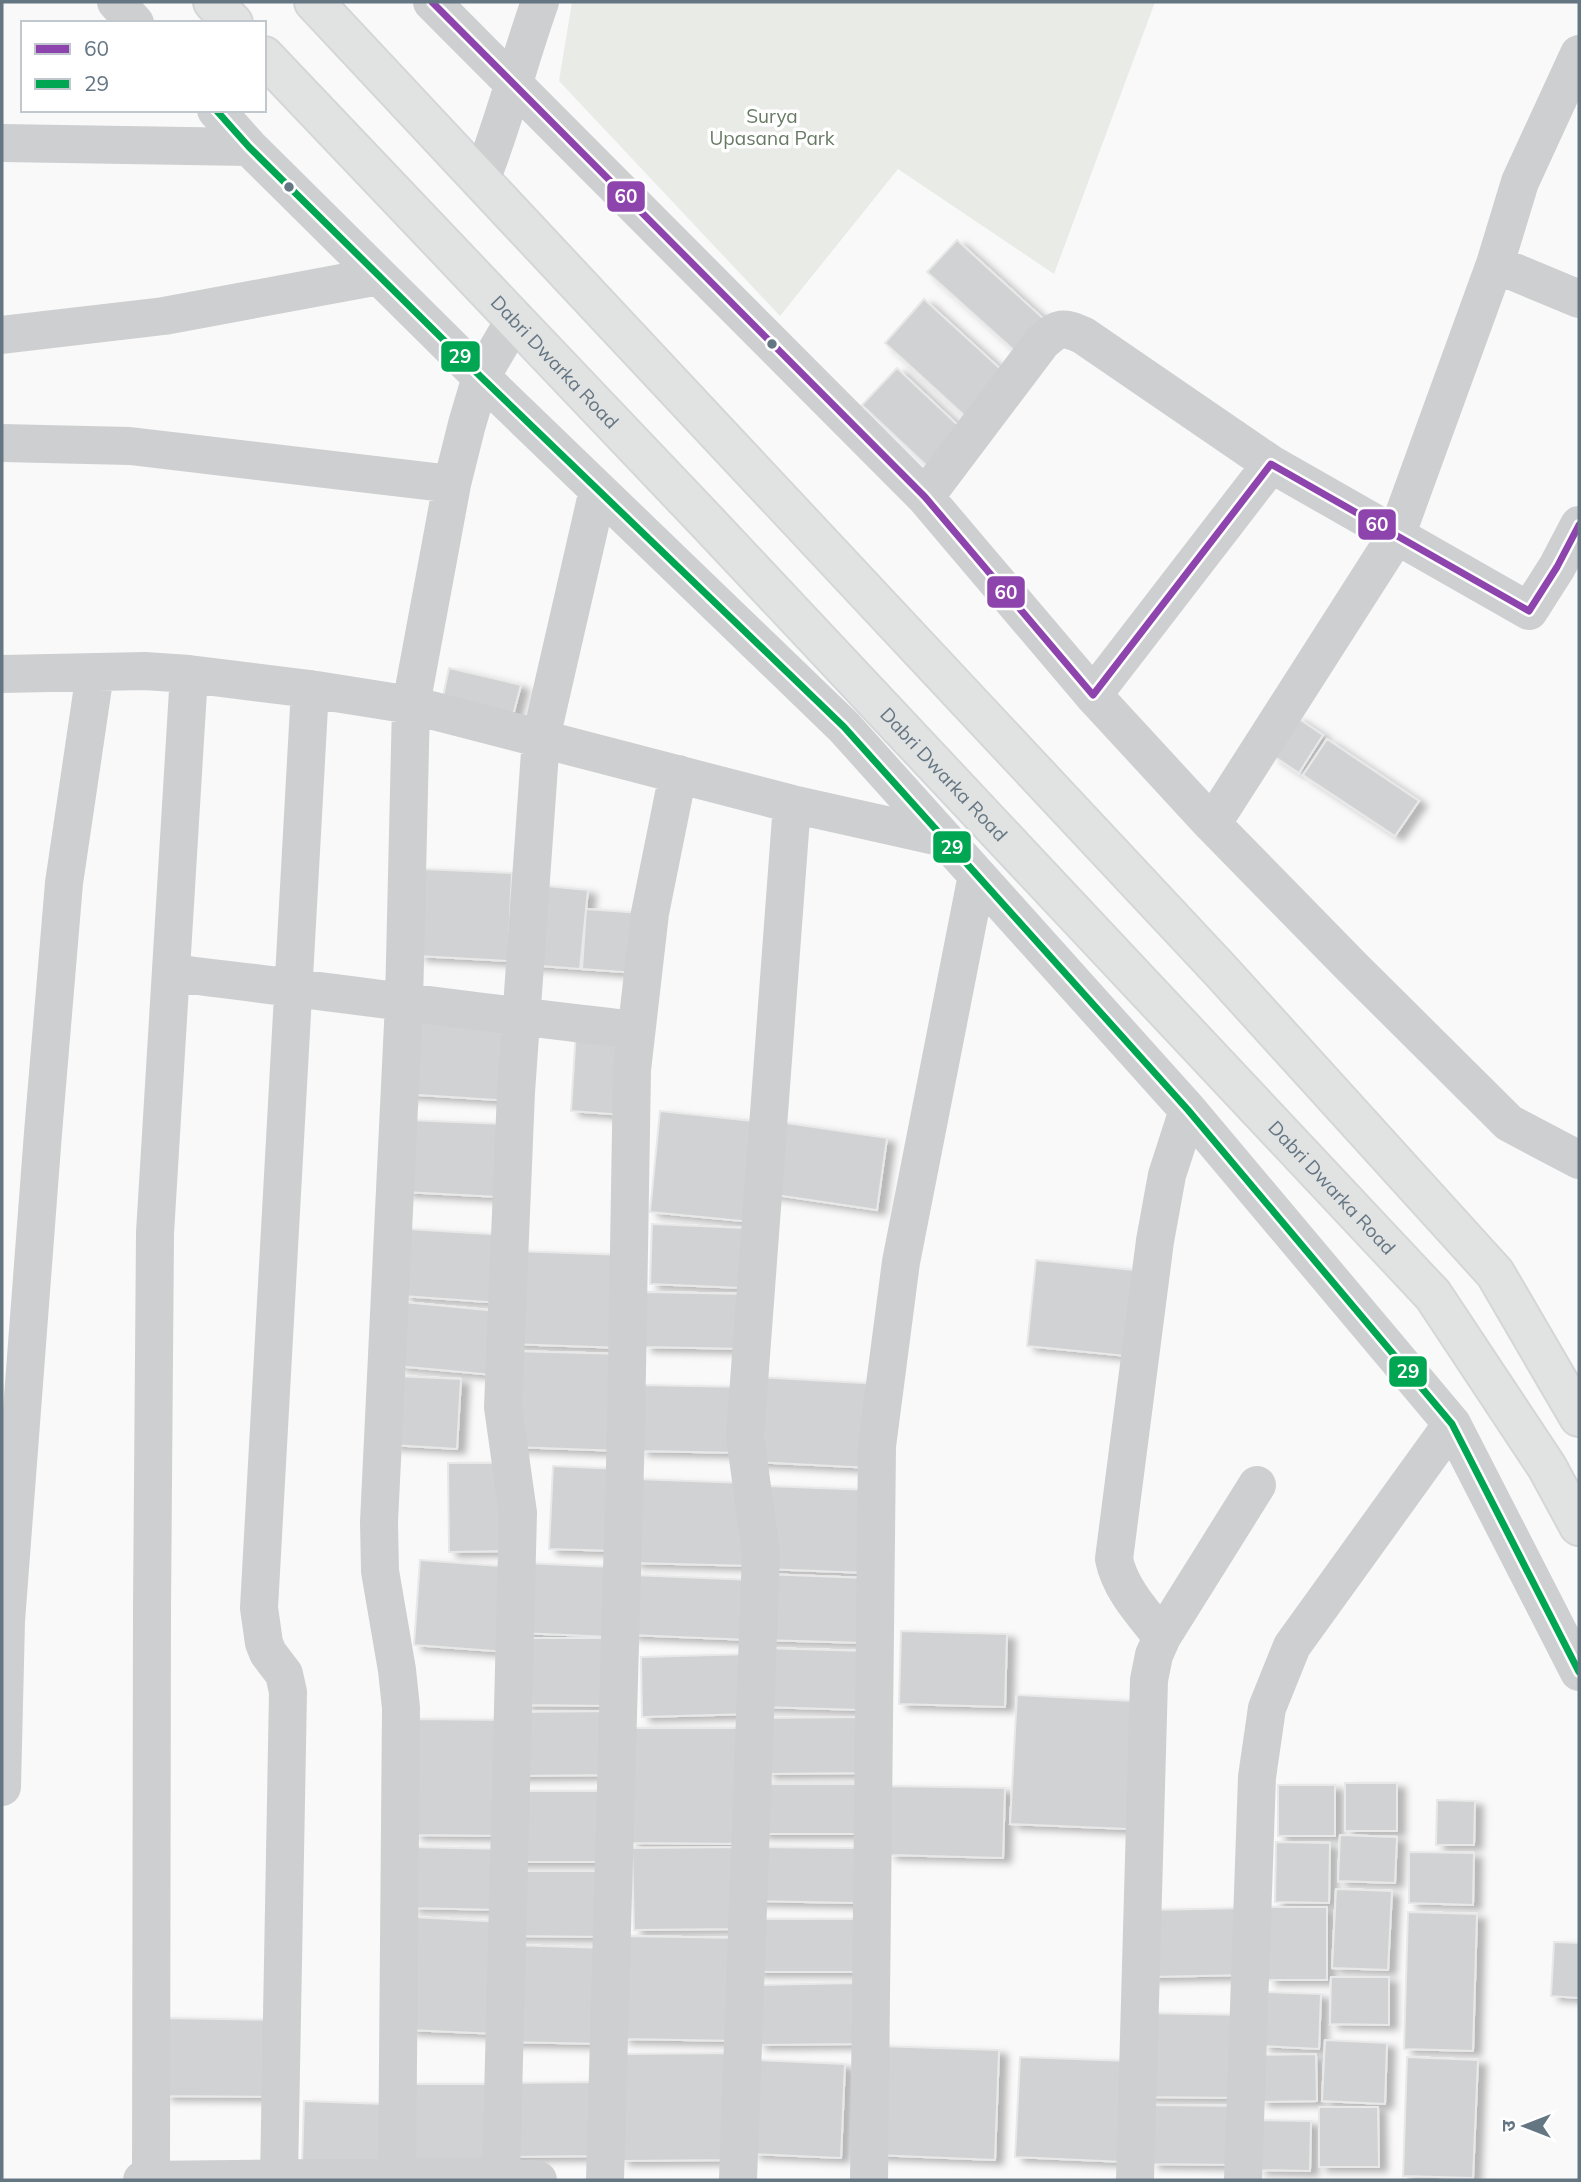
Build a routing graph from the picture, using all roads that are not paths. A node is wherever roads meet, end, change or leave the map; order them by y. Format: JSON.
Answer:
{"nodes":[{"id":1,"x":116,"y":2,"type":"edge"},
{"id":2,"x":213,"y":2,"type":"edge"},
{"id":3,"x":314,"y":2,"type":"edge"},
{"id":4,"x":432,"y":2,"type":"edge"},
{"id":5,"x":540,"y":2,"type":"edge"},
{"id":6,"x":133,"y":21,"type":"edge"},
{"id":7,"x":231,"y":21,"type":"edge"},
{"id":8,"x":1579,"y":54,"type":"edge"},
{"id":9,"x":266,"y":58,"type":"edge"},
{"id":10,"x":513,"y":83,"type":"junction"},
{"id":11,"x":218,"y":112,"type":"edge"},
{"id":12,"x":2,"y":143,"type":"edge"},
{"id":13,"x":249,"y":147,"type":"junction"},
{"id":14,"x":481,"y":180,"type":"junction"},
{"id":15,"x":1495,"y":264,"type":"junction"},
{"id":16,"x":379,"y":276,"type":"junction"},
{"id":17,"x":1579,"y":299,"type":"edge"},
{"id":18,"x":514,"y":319,"type":"junction"},
{"id":19,"x":2,"y":335,"type":"edge"},
{"id":20,"x":481,"y":377,"type":"junction"},
{"id":21,"x":2,"y":443,"type":"edge"},
{"id":22,"x":1271,"y":464,"type":"junction"},
{"id":23,"x":452,"y":484,"type":"junction"},
{"id":24,"x":598,"y":490,"type":"junction"},
{"id":25,"x":925,"y":497,"type":"junction"},
{"id":26,"x":1579,"y":525,"type":"edge"},
{"id":27,"x":1396,"y":536,"type":"junction"},
{"id":28,"x":1568,"y":573,"type":"edge"},
{"id":29,"x":95,"y":673,"type":"junction"},
{"id":30,"x":2,"y":674,"type":"edge"},
{"id":31,"x":189,"y":674,"type":"junction"},
{"id":32,"x":310,"y":689,"type":"junction"},
{"id":33,"x":1093,"y":695,"type":"junction"},
{"id":34,"x":411,"y":705,"type":"junction"},
{"id":35,"x":541,"y":738,"type":"junction"},
{"id":36,"x":678,"y":774,"type":"junction"},
{"id":37,"x":792,"y":804,"type":"junction"},
{"id":38,"x":1212,"y":824,"type":"junction"},
{"id":39,"x":944,"y":838,"type":"junction"},
{"id":40,"x":977,"y":875,"type":"junction"},
{"id":41,"x":171,"y":973,"type":"junction"},
{"id":42,"x":293,"y":988,"type":"junction"},
{"id":43,"x":404,"y":1003,"type":"junction"},
{"id":44,"x":521,"y":1017,"type":"junction"},
{"id":45,"x":636,"y":1030,"type":"junction"},
{"id":46,"x":1188,"y":1110,"type":"junction"},
{"id":47,"x":1579,"y":1160,"type":"edge"},
{"id":48,"x":1579,"y":1417,"type":"edge"},
{"id":49,"x":1452,"y":1424,"type":"junction"},
{"id":50,"x":1257,"y":1485,"type":"dead end"},
{"id":51,"x":1579,"y":1526,"type":"edge"},
{"id":52,"x":1162,"y":1637,"type":"junction"},
{"id":53,"x":1579,"y":1672,"type":"edge"},
{"id":54,"x":2,"y":1787,"type":"edge"},
{"id":55,"x":500,"y":2176,"type":"junction"},
{"id":56,"x":279,"y":2178,"type":"junction"},
{"id":57,"x":397,"y":2179,"type":"edge"},
{"id":58,"x":142,"y":2180,"type":"edge"},
{"id":59,"x":151,"y":2180,"type":"edge"},
{"id":60,"x":538,"y":2180,"type":"edge"},
{"id":61,"x":605,"y":2180,"type":"edge"},
{"id":62,"x":738,"y":2180,"type":"edge"},
{"id":63,"x":869,"y":2180,"type":"edge"},
{"id":64,"x":1135,"y":2180,"type":"edge"},
{"id":65,"x":1243,"y":2180,"type":"edge"}],
"edges":[{"from":1,"to":6,"type":"street"},
{"from":2,"to":7,"type":"main road"},
{"from":3,"to":14,"type":"main road"},
{"from":4,"to":10,"type":"street"},
{"from":5,"to":10,"type":"street"},
{"from":8,"to":15,"type":"street"},
{"from":9,"to":18,"type":"main road","name":"Dabri Dwarka Road"},
{"from":10,"to":14,"type":"street"},
{"from":10,"to":25,"type":"street"},
{"from":11,"to":13,"type":"street"},
{"from":12,"to":13,"type":"street"},
{"from":13,"to":16,"type":"street"},
{"from":14,"to":48,"type":"main road"},
{"from":15,"to":17,"type":"street"},
{"from":15,"to":27,"type":"street"},
{"from":16,"to":19,"type":"street"},
{"from":16,"to":20,"type":"street"},
{"from":18,"to":20,"type":"street"},
{"from":18,"to":51,"type":"main road","name":"Dabri Dwarka Road"},
{"from":20,"to":23,"type":"street"},
{"from":20,"to":24,"type":"street"},
{"from":21,"to":23,"type":"street"},
{"from":22,"to":25,"type":"street"},
{"from":22,"to":27,"type":"street"},
{"from":22,"to":33,"type":"street"},
{"from":23,"to":34,"type":"street"},
{"from":24,"to":35,"type":"street"},
{"from":24,"to":39,"type":"street"},
{"from":25,"to":33,"type":"street"},
{"from":26,"to":28,"type":"street"},
{"from":27,"to":28,"type":"street"},
{"from":27,"to":38,"type":"street"},
{"from":29,"to":30,"type":"street"},
{"from":29,"to":31,"type":"street"},
{"from":29,"to":54,"type":"street"},
{"from":31,"to":32,"type":"street"},
{"from":31,"to":41,"type":"street"},
{"from":32,"to":34,"type":"street"},
{"from":32,"to":42,"type":"street"},
{"from":33,"to":38,"type":"street"},
{"from":34,"to":35,"type":"street"},
{"from":34,"to":43,"type":"street"},
{"from":35,"to":36,"type":"street"},
{"from":35,"to":44,"type":"street"},
{"from":36,"to":37,"type":"street"},
{"from":36,"to":45,"type":"street"},
{"from":37,"to":39,"type":"street"},
{"from":37,"to":62,"type":"street"},
{"from":38,"to":47,"type":"street"},
{"from":39,"to":40,"type":"street"},
{"from":40,"to":46,"type":"street"},
{"from":40,"to":63,"type":"street"},
{"from":41,"to":42,"type":"street"},
{"from":41,"to":59,"type":"street"},
{"from":42,"to":43,"type":"street"},
{"from":42,"to":56,"type":"street"},
{"from":43,"to":44,"type":"street"},
{"from":43,"to":57,"type":"street"},
{"from":44,"to":45,"type":"street"},
{"from":44,"to":55,"type":"street"},
{"from":45,"to":61,"type":"street"},
{"from":46,"to":49,"type":"street"},
{"from":46,"to":52,"type":"street"},
{"from":49,"to":53,"type":"street"},
{"from":49,"to":65,"type":"street"},
{"from":50,"to":52,"type":"street"},
{"from":52,"to":64,"type":"street"},
{"from":55,"to":57,"type":"street"},
{"from":55,"to":60,"type":"street"},
{"from":56,"to":57,"type":"street"},
{"from":56,"to":59,"type":"street"},
{"from":58,"to":59,"type":"street"}]}
